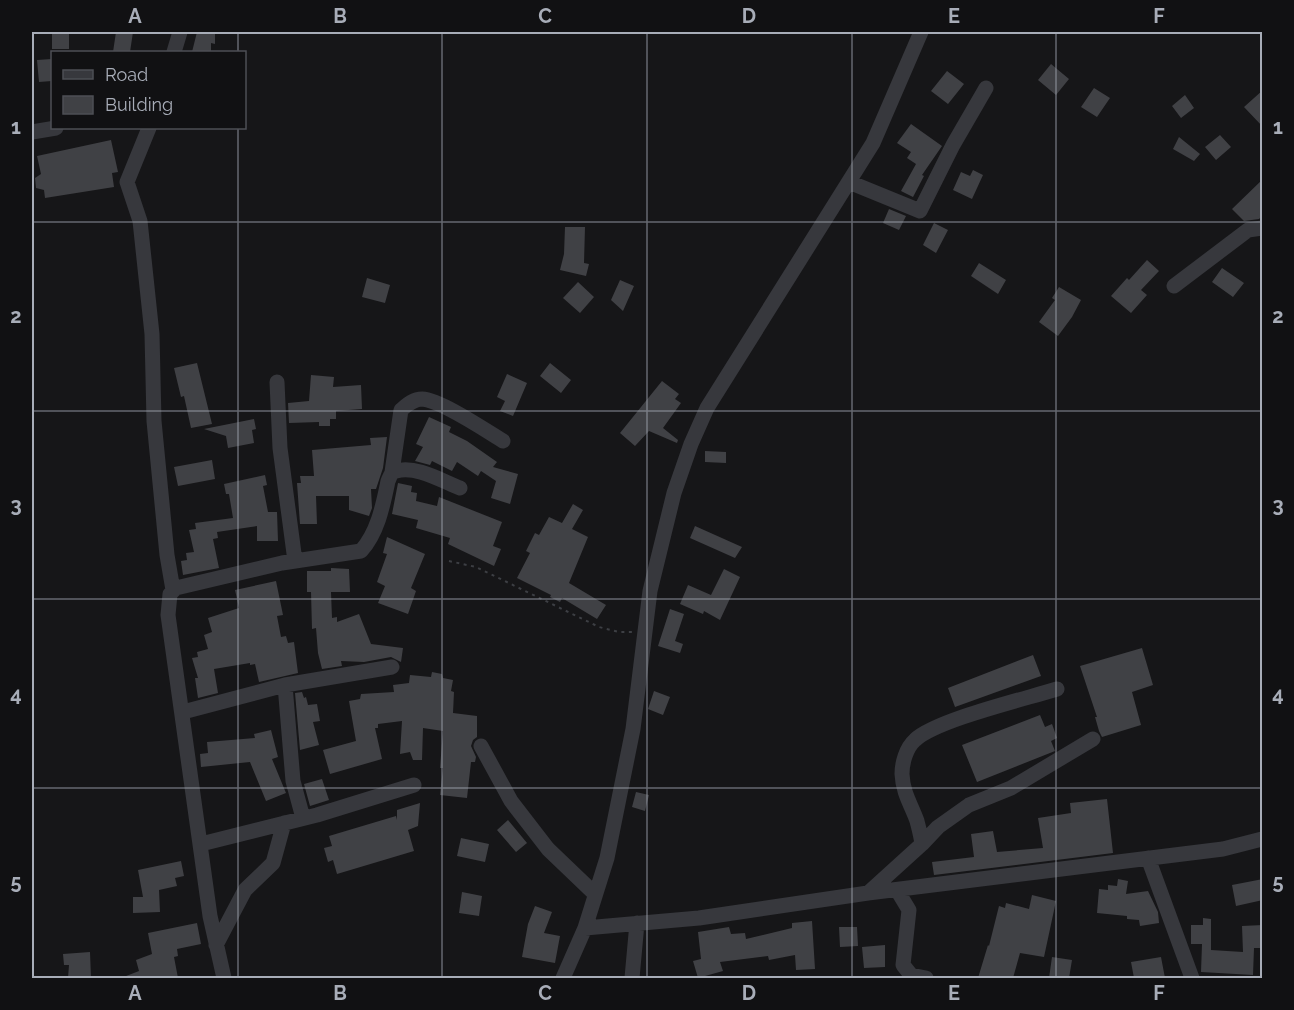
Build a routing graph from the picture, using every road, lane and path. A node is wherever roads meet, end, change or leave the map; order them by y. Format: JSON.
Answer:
{"nodes":[{"id":1,"x":180,"y":32,"type":"edge"},
{"id":2,"x":921,"y":32,"type":"edge"},
{"id":3,"x":174,"y":51,"type":"edge"},
{"id":4,"x":986,"y":88,"type":"dead end"},
{"id":5,"x":51,"y":129,"type":"edge"},
{"id":6,"x":148,"y":129,"type":"edge"},
{"id":7,"x":32,"y":132,"type":"edge"},
{"id":8,"x":849,"y":182,"type":"junction"},
{"id":9,"x":1263,"y":228,"type":"edge"},
{"id":10,"x":1174,"y":286,"type":"dead end"},
{"id":11,"x":277,"y":382,"type":"dead end"},
{"id":12,"x":503,"y":441,"type":"dead end"},
{"id":13,"x":392,"y":472,"type":"junction"},
{"id":14,"x":460,"y":488,"type":"dead end"},
{"id":15,"x":295,"y":561,"type":"junction"},
{"id":16,"x":449,"y":561,"type":"dead end"},
{"id":17,"x":173,"y":590,"type":"junction"},
{"id":18,"x":646,"y":632,"type":"junction"},
{"id":19,"x":392,"y":667,"type":"dead end"},
{"id":20,"x":285,"y":685,"type":"junction"},
{"id":21,"x":1057,"y":689,"type":"dead end"},
{"id":22,"x":183,"y":712,"type":"junction"},
{"id":23,"x":1093,"y":740,"type":"dead end"},
{"id":24,"x":481,"y":746,"type":"dead end"},
{"id":25,"x":414,"y":784,"type":"dead end"},
{"id":26,"x":303,"y":818,"type":"junction"},
{"id":27,"x":284,"y":823,"type":"junction"},
{"id":28,"x":1263,"y":839,"type":"edge"},
{"id":29,"x":201,"y":844,"type":"junction"},
{"id":30,"x":922,"y":844,"type":"junction"},
{"id":31,"x":1148,"y":858,"type":"junction"},
{"id":32,"x":897,"y":890,"type":"junction"},
{"id":33,"x":868,"y":893,"type":"junction"},
{"id":34,"x":595,"y":894,"type":"junction"},
{"id":35,"x":637,"y":923,"type":"junction"},
{"id":36,"x":585,"y":928,"type":"junction"},
{"id":37,"x":216,"y":945,"type":"junction"},
{"id":38,"x":224,"y":978,"type":"edge"},
{"id":39,"x":563,"y":978,"type":"edge"},
{"id":40,"x":632,"y":978,"type":"edge"},
{"id":41,"x":926,"y":978,"type":"edge"},
{"id":42,"x":1192,"y":978,"type":"edge"}],
"edges":[{"from":1,"to":3,"type":"street"},
{"from":2,"to":8,"type":"street"},
{"from":4,"to":8,"type":"street"},
{"from":5,"to":7,"type":"street"},
{"from":6,"to":17,"type":"street"},
{"from":8,"to":18,"type":"street"},
{"from":9,"to":10,"type":"street"},
{"from":11,"to":15,"type":"street"},
{"from":12,"to":13,"type":"street"},
{"from":13,"to":14,"type":"street"},
{"from":13,"to":15,"type":"street"},
{"from":15,"to":17,"type":"street"},
{"from":16,"to":18,"type":"path"},
{"from":17,"to":22,"type":"street"},
{"from":18,"to":34,"type":"street"},
{"from":19,"to":20,"type":"street"},
{"from":20,"to":22,"type":"street"},
{"from":20,"to":26,"type":"street"},
{"from":21,"to":30,"type":"street"},
{"from":22,"to":29,"type":"street"},
{"from":23,"to":30,"type":"street"},
{"from":24,"to":34,"type":"street"},
{"from":25,"to":26,"type":"street"},
{"from":26,"to":27,"type":"street"},
{"from":27,"to":29,"type":"street"},
{"from":27,"to":37,"type":"street"},
{"from":28,"to":31,"type":"street"},
{"from":29,"to":37,"type":"street"},
{"from":30,"to":33,"type":"street"},
{"from":31,"to":32,"type":"street"},
{"from":31,"to":42,"type":"street"},
{"from":32,"to":33,"type":"street"},
{"from":32,"to":41,"type":"street"},
{"from":33,"to":35,"type":"street"},
{"from":34,"to":36,"type":"street"},
{"from":35,"to":36,"type":"street"},
{"from":35,"to":40,"type":"street"},
{"from":36,"to":39,"type":"street"},
{"from":37,"to":38,"type":"street"}]}
